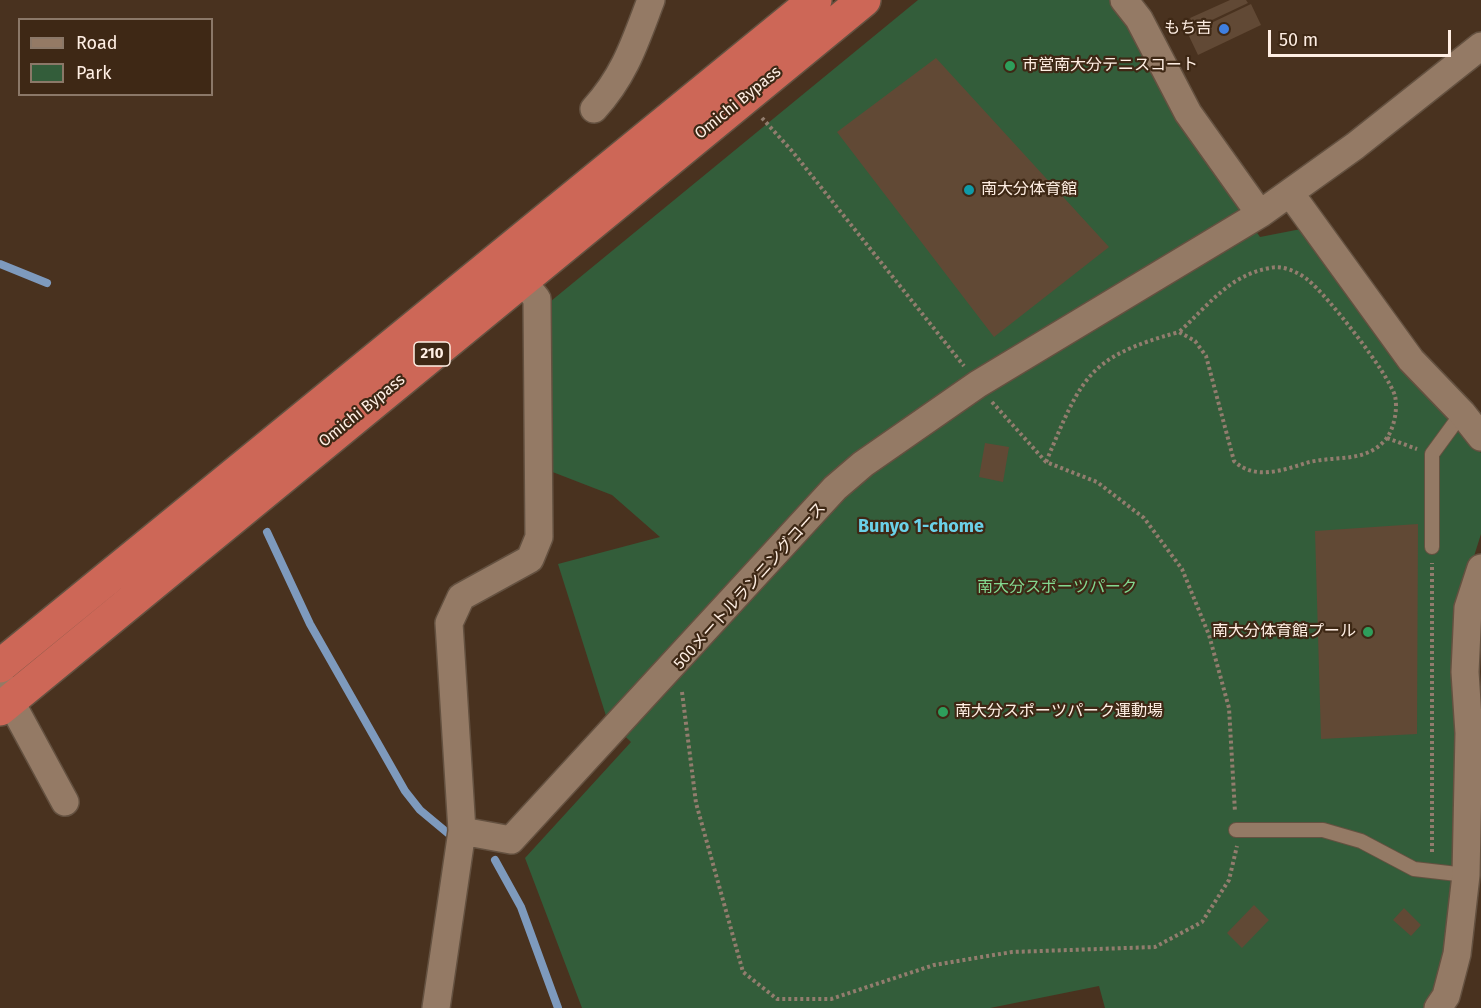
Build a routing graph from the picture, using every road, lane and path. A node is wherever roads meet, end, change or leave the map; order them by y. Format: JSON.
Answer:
{"nodes":[{"id":1,"x":651,"y":0,"type":"edge"},
{"id":2,"x":815,"y":0,"type":"edge"},
{"id":3,"x":864,"y":0,"type":"edge"},
{"id":4,"x":1125,"y":0,"type":"edge"},
{"id":5,"x":1481,"y":46,"type":"edge"},
{"id":6,"x":594,"y":109,"type":"dead end"},
{"id":7,"x":760,"y":116,"type":"dead end"},
{"id":8,"x":1290,"y":193,"type":"junction"},
{"id":9,"x":1260,"y":214,"type":"junction"},
{"id":10,"x":522,"y":280,"type":"junction"},
{"id":11,"x":1179,"y":332,"type":"junction"},
{"id":12,"x":978,"y":384,"type":"junction"},
{"id":13,"x":1462,"y":413,"type":"junction"},
{"id":14,"x":1481,"y":437,"type":"edge"},
{"id":15,"x":1387,"y":438,"type":"junction"},
{"id":16,"x":1432,"y":454,"type":"junction"},
{"id":17,"x":1046,"y":462,"type":"junction"},
{"id":18,"x":1432,"y":547,"type":"joint"},
{"id":19,"x":1481,"y":568,"type":"edge"},
{"id":20,"x":0,"y":666,"type":"edge"},
{"id":21,"x":681,"y":680,"type":"dead end"},
{"id":22,"x":3,"y":697,"type":"edge"},
{"id":23,"x":65,"y":802,"type":"dead end"},
{"id":24,"x":1236,"y":830,"type":"junction"},
{"id":25,"x":462,"y":831,"type":"junction"},
{"id":26,"x":1432,"y":871,"type":"junction"},
{"id":27,"x":1473,"y":876,"type":"edge"},
{"id":28,"x":436,"y":1008,"type":"edge"},
{"id":29,"x":1438,"y":1008,"type":"edge"}],
"edges":[{"from":1,"to":6,"type":"street"},
{"from":2,"to":20,"type":"highway","name":"Omichi Bypass","number":"210"},
{"from":3,"to":10,"type":"highway","name":"Omichi Bypass","number":"210"},
{"from":4,"to":9,"type":"street"},
{"from":5,"to":8,"type":"street"},
{"from":7,"to":12,"type":"path","name":"500メートルランニングコース"},
{"from":8,"to":9,"type":"street"},
{"from":8,"to":13,"type":"street"},
{"from":9,"to":12,"type":"street"},
{"from":10,"to":22,"type":"highway","name":"Omichi Bypass","number":"210"},
{"from":10,"to":25,"type":"street"},
{"from":11,"to":15,"type":"path"},
{"from":11,"to":15,"type":"path"},
{"from":11,"to":17,"type":"path"},
{"from":12,"to":17,"type":"path","name":"500メートルランニングコース"},
{"from":12,"to":25,"type":"street"},
{"from":13,"to":14,"type":"street"},
{"from":13,"to":16,"type":"lane"},
{"from":15,"to":16,"type":"path"},
{"from":16,"to":18,"type":"lane"},
{"from":17,"to":24,"type":"path","name":"500メートルランニングコース"},
{"from":18,"to":26,"type":"path"},
{"from":19,"to":27,"type":"street"},
{"from":21,"to":24,"type":"path","name":"500メートルランニングコース"},
{"from":22,"to":23,"type":"street"},
{"from":24,"to":26,"type":"lane"},
{"from":25,"to":28,"type":"street"},
{"from":26,"to":27,"type":"lane"},
{"from":27,"to":29,"type":"street"}]}
